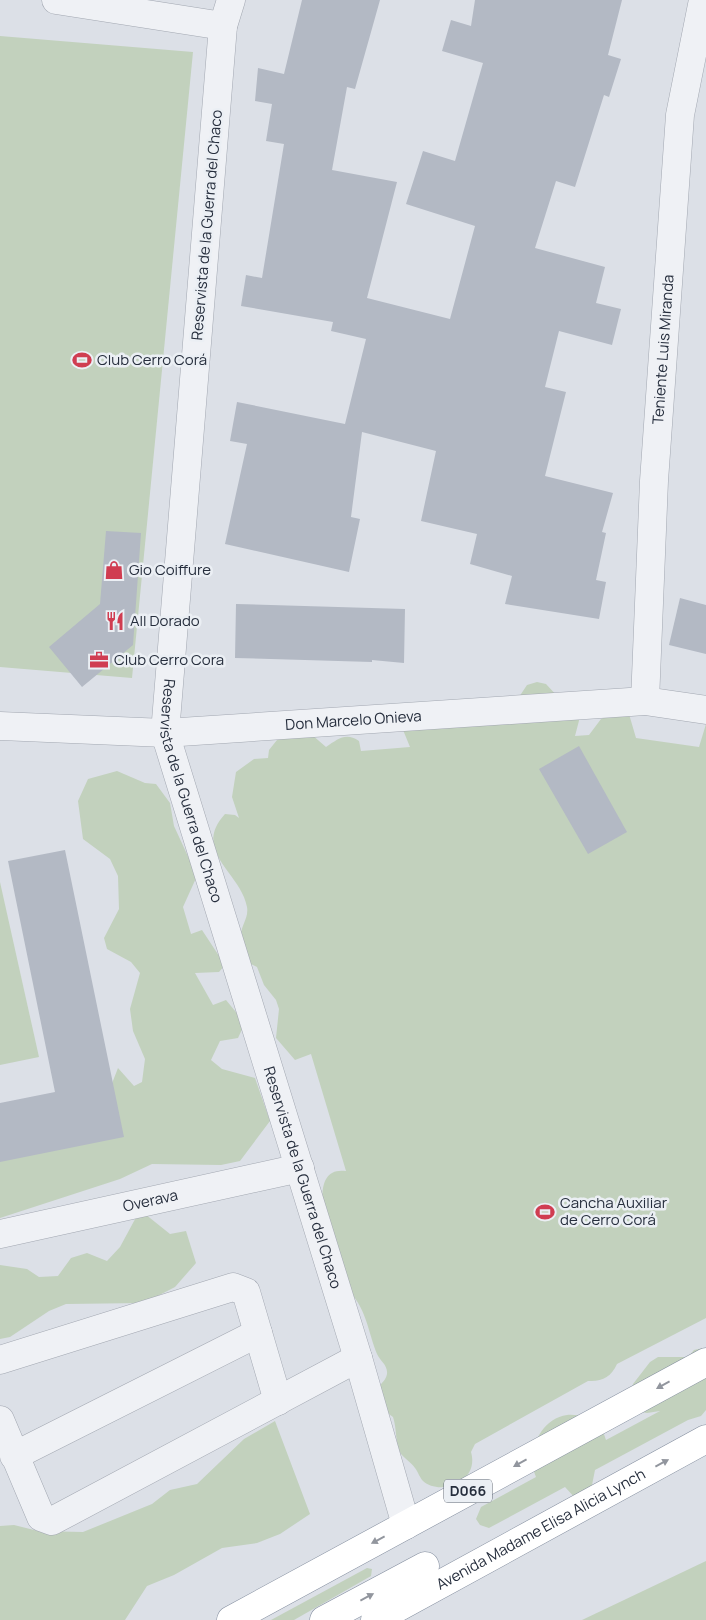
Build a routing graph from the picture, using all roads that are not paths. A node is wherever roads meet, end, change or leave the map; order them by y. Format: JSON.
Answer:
{"nodes":[{"id":1,"x":56,"y":0,"type":"edge"},
{"id":2,"x":231,"y":0,"type":"edge"},
{"id":3,"x":703,"y":0,"type":"edge"},
{"id":4,"x":223,"y":26,"type":"junction"},
{"id":5,"x":644,"y":701,"type":"junction"},
{"id":6,"x":706,"y":710,"type":"edge"},
{"id":7,"x":0,"y":726,"type":"edge"},
{"id":8,"x":165,"y":733,"type":"junction"},
{"id":9,"x":300,"y":1168,"type":"junction"},
{"id":10,"x":0,"y":1234,"type":"edge"},
{"id":11,"x":258,"y":1333,"type":"junction"},
{"id":12,"x":358,"y":1358,"type":"junction"},
{"id":13,"x":0,"y":1360,"type":"edge"},
{"id":14,"x":706,"y":1362,"type":"edge"},
{"id":15,"x":278,"y":1401,"type":"junction"},
{"id":16,"x":0,"y":1420,"type":"edge"},
{"id":17,"x":706,"y":1439,"type":"edge"},
{"id":18,"x":14,"y":1456,"type":"junction"},
{"id":19,"x":406,"y":1525,"type":"junction"},
{"id":20,"x":430,"y":1577,"type":"junction"},
{"id":21,"x":231,"y":1620,"type":"edge"},
{"id":22,"x":324,"y":1620,"type":"edge"},
{"id":23,"x":375,"y":1620,"type":"edge"}],
"edges":[{"from":1,"to":4,"type":"street"},
{"from":2,"to":4,"type":"street","name":"Reservista de la Guerra del Chaco"},
{"from":3,"to":5,"type":"street","name":"Teniente Luis Miranda"},
{"from":4,"to":8,"type":"street","name":"Reservista de la Guerra del Chaco"},
{"from":5,"to":6,"type":"street","name":"Don Marcelo Onieva"},
{"from":5,"to":8,"type":"street","name":"Don Marcelo Onieva"},
{"from":7,"to":8,"type":"street","name":"Don Marcelo Onieva"},
{"from":8,"to":9,"type":"street","name":"Reservista de la Guerra del Chaco"},
{"from":9,"to":10,"type":"street","name":"Overava"},
{"from":9,"to":12,"type":"street","name":"Reservista de la Guerra del Chaco"},
{"from":11,"to":13,"type":"street"},
{"from":11,"to":15,"type":"street"},
{"from":11,"to":18,"type":"street"},
{"from":12,"to":15,"type":"street"},
{"from":12,"to":19,"type":"street","name":"Reservista de la Guerra del Chaco"},
{"from":14,"to":19,"type":"highway","number":"D066","one_way":true},
{"from":15,"to":18,"type":"street"},
{"from":16,"to":18,"type":"street"},
{"from":20,"to":17,"type":"highway","name":"Avenida Madame Elisa Alicia Lynch","one_way":true},
{"from":19,"to":20,"type":"highway"},
{"from":19,"to":21,"type":"highway","number":"D066","one_way":true},
{"from":22,"to":20,"type":"highway","one_way":true},
{"from":20,"to":23,"type":"highway","name":"Avenida Madame Elisa Alicia Lynch"}]}
